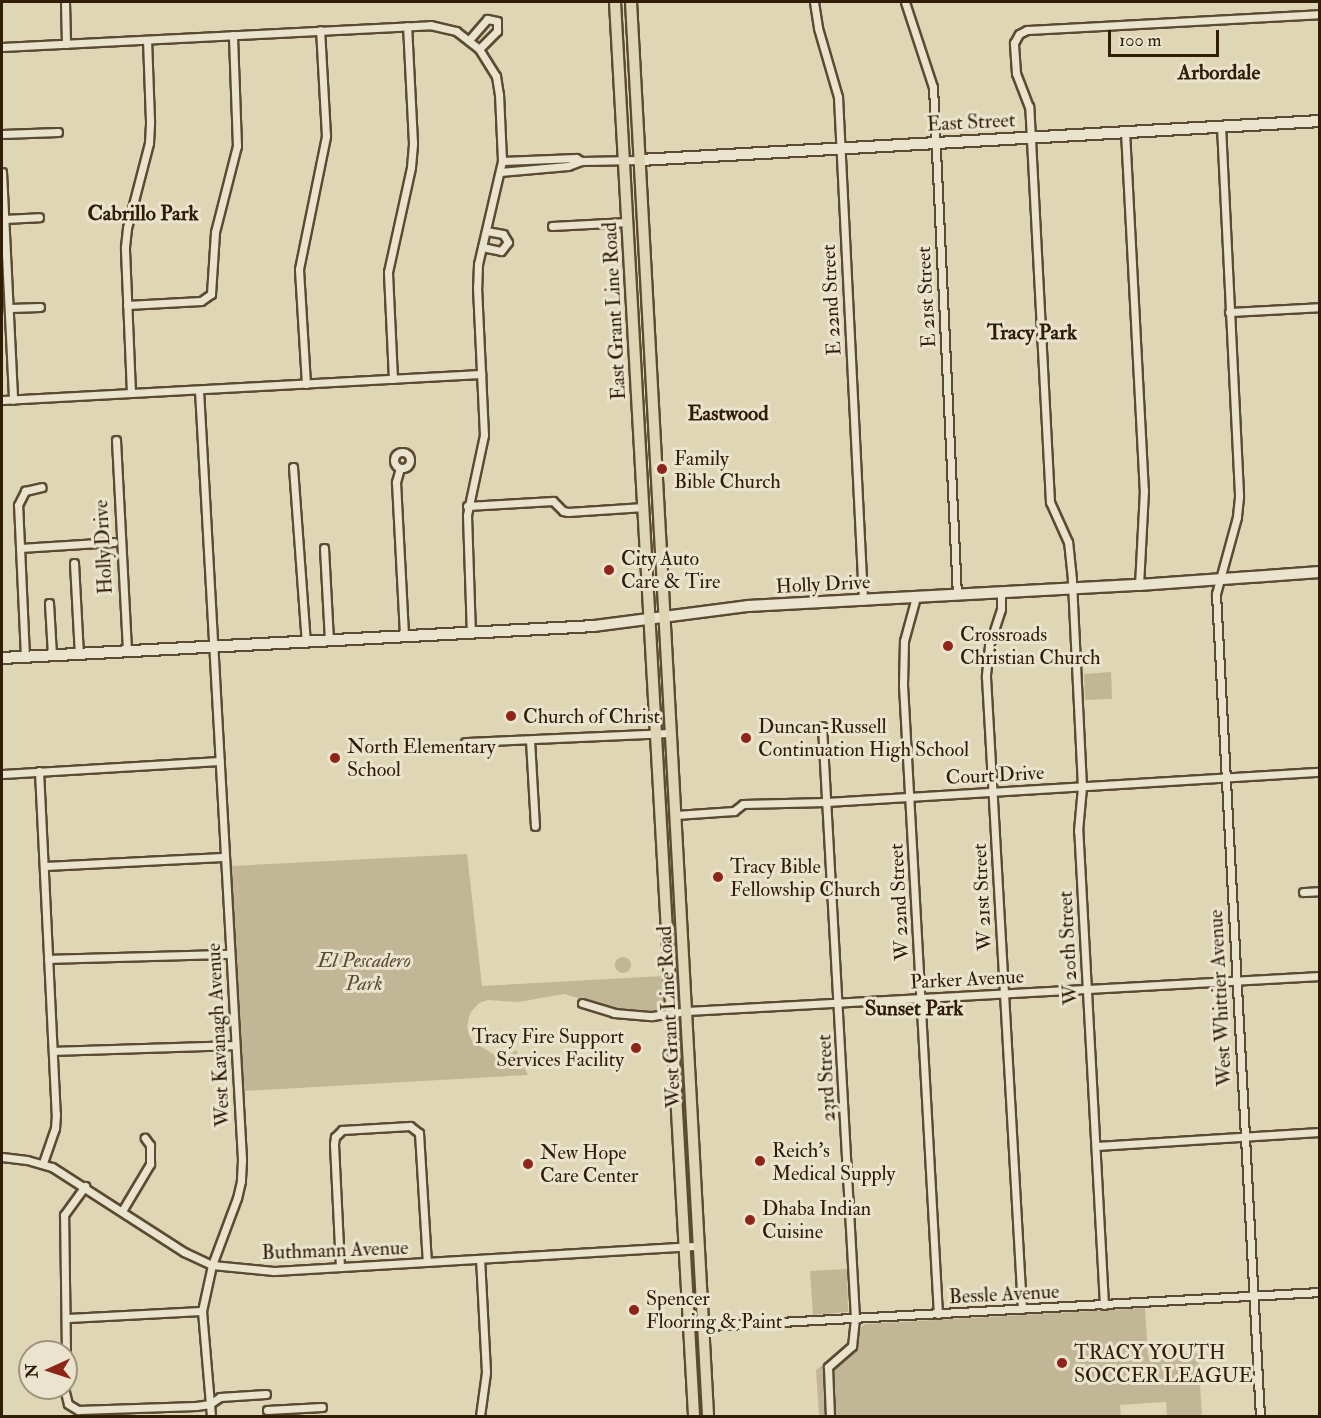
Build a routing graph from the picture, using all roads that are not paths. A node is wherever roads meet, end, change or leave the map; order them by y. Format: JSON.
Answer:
{"nodes":[{"id":1,"x":65,"y":2,"type":"edge"},
{"id":2,"x":615,"y":2,"type":"edge"},
{"id":3,"x":631,"y":2,"type":"edge"},
{"id":4,"x":814,"y":2,"type":"edge"},
{"id":5,"x":905,"y":2,"type":"edge"},
{"id":6,"x":1320,"y":14,"type":"edge"},
{"id":7,"x":407,"y":26,"type":"junction"},
{"id":8,"x":320,"y":30,"type":"junction"},
{"id":9,"x":233,"y":35,"type":"junction"},
{"id":10,"x":147,"y":40,"type":"junction"},
{"id":11,"x":469,"y":40,"type":"junction"},
{"id":12,"x":66,"y":44,"type":"junction"},
{"id":13,"x":2,"y":47,"type":"edge"},
{"id":14,"x":479,"y":49,"type":"junction"},
{"id":15,"x":1319,"y":121,"type":"edge"},
{"id":16,"x":1221,"y":126,"type":"junction"},
{"id":17,"x":1320,"y":126,"type":"edge"},
{"id":18,"x":1125,"y":131,"type":"junction"},
{"id":19,"x":58,"y":132,"type":"dead end"},
{"id":20,"x":2,"y":134,"type":"edge"},
{"id":21,"x":1030,"y":137,"type":"junction"},
{"id":22,"x":936,"y":142,"type":"junction"},
{"id":23,"x":840,"y":148,"type":"junction"},
{"id":24,"x":624,"y":159,"type":"junction"},
{"id":25,"x":640,"y":160,"type":"junction"},
{"id":26,"x":502,"y":161,"type":"junction"},
{"id":27,"x":581,"y":161,"type":"junction"},
{"id":28,"x":2,"y":172,"type":"edge"},
{"id":29,"x":500,"y":172,"type":"junction"},
{"id":30,"x":39,"y":217,"type":"dead end"},
{"id":31,"x":4,"y":219,"type":"junction"},
{"id":32,"x":627,"y":222,"type":"junction"},
{"id":33,"x":552,"y":226,"type":"dead end"},
{"id":34,"x":486,"y":231,"type":"junction"},
{"id":35,"x":482,"y":247,"type":"junction"},
{"id":36,"x":127,"y":305,"type":"junction"},
{"id":37,"x":40,"y":307,"type":"dead end"},
{"id":38,"x":1320,"y":307,"type":"edge"},
{"id":39,"x":10,"y":308,"type":"junction"},
{"id":40,"x":1229,"y":312,"type":"junction"},
{"id":41,"x":481,"y":374,"type":"junction"},
{"id":42,"x":393,"y":379,"type":"junction"},
{"id":43,"x":306,"y":384,"type":"junction"},
{"id":44,"x":199,"y":390,"type":"junction"},
{"id":45,"x":131,"y":393,"type":"junction"},
{"id":46,"x":2,"y":400,"type":"edge"},
{"id":47,"x":13,"y":400,"type":"junction"},
{"id":48,"x":116,"y":440,"type":"dead end"},
{"id":49,"x":293,"y":467,"type":"dead end"},
{"id":50,"x":400,"y":468,"type":"dead end"},
{"id":51,"x":42,"y":487,"type":"dead end"},
{"id":52,"x":467,"y":506,"type":"junction"},
{"id":53,"x":644,"y":507,"type":"junction"},
{"id":54,"x":114,"y":542,"type":"dead end"},
{"id":55,"x":20,"y":548,"type":"junction"},
{"id":56,"x":324,"y":548,"type":"dead end"},
{"id":57,"x":74,"y":563,"type":"dead end"},
{"id":58,"x":1320,"y":572,"type":"edge"},
{"id":59,"x":1221,"y":578,"type":"junction"},
{"id":60,"x":1139,"y":585,"type":"junction"},
{"id":61,"x":1072,"y":589,"type":"junction"},
{"id":62,"x":1001,"y":593,"type":"junction"},
{"id":63,"x":957,"y":595,"type":"junction"},
{"id":64,"x":916,"y":597,"type":"junction"},
{"id":65,"x":863,"y":600,"type":"junction"},
{"id":66,"x":49,"y":603,"type":"dead end"},
{"id":67,"x":664,"y":615,"type":"junction"},
{"id":68,"x":650,"y":619,"type":"junction"},
{"id":69,"x":471,"y":633,"type":"junction"},
{"id":70,"x":404,"y":637,"type":"junction"},
{"id":71,"x":329,"y":640,"type":"junction"},
{"id":72,"x":306,"y":642,"type":"junction"},
{"id":73,"x":214,"y":646,"type":"junction"},
{"id":74,"x":127,"y":651,"type":"junction"},
{"id":75,"x":79,"y":655,"type":"junction"},
{"id":76,"x":52,"y":656,"type":"junction"},
{"id":77,"x":25,"y":657,"type":"junction"},
{"id":78,"x":2,"y":658,"type":"edge"},
{"id":79,"x":822,"y":726,"type":"dead end"},
{"id":80,"x":671,"y":733,"type":"junction"},
{"id":81,"x":657,"y":734,"type":"junction"},
{"id":82,"x":530,"y":740,"type":"junction"},
{"id":83,"x":465,"y":742,"type":"dead end"},
{"id":84,"x":220,"y":761,"type":"junction"},
{"id":85,"x":39,"y":771,"type":"junction"},
{"id":86,"x":1320,"y":772,"type":"edge"},
{"id":87,"x":2,"y":774,"type":"edge"},
{"id":88,"x":1225,"y":778,"type":"junction"},
{"id":89,"x":1082,"y":787,"type":"junction"},
{"id":90,"x":992,"y":792,"type":"junction"},
{"id":91,"x":910,"y":796,"type":"junction"},
{"id":92,"x":826,"y":802,"type":"junction"},
{"id":93,"x":676,"y":815,"type":"junction"},
{"id":94,"x":535,"y":826,"type":"dead end"},
{"id":95,"x":224,"y":857,"type":"junction"},
{"id":96,"x":44,"y":866,"type":"junction"},
{"id":97,"x":1320,"y":891,"type":"edge"},
{"id":98,"x":1303,"y":892,"type":"dead end"},
{"id":99,"x":229,"y":954,"type":"junction"},
{"id":100,"x":48,"y":959,"type":"junction"},
{"id":101,"x":1320,"y":976,"type":"edge"},
{"id":102,"x":1236,"y":981,"type":"junction"},
{"id":103,"x":1087,"y":989,"type":"junction"},
{"id":104,"x":1004,"y":993,"type":"junction"},
{"id":105,"x":921,"y":999,"type":"junction"},
{"id":106,"x":582,"y":1003,"type":"dead end"},
{"id":107,"x":838,"y":1003,"type":"junction"},
{"id":108,"x":687,"y":1011,"type":"junction"},
{"id":109,"x":672,"y":1013,"type":"junction"},
{"id":110,"x":234,"y":1045,"type":"junction"},
{"id":111,"x":54,"y":1051,"type":"junction"},
{"id":112,"x":1320,"y":1132,"type":"edge"},
{"id":113,"x":1244,"y":1137,"type":"junction"},
{"id":114,"x":145,"y":1138,"type":"dead end"},
{"id":115,"x":1095,"y":1146,"type":"junction"},
{"id":116,"x":2,"y":1157,"type":"edge"},
{"id":117,"x":43,"y":1163,"type":"junction"},
{"id":118,"x":85,"y":1186,"type":"junction"},
{"id":119,"x":122,"y":1211,"type":"junction"},
{"id":120,"x":699,"y":1246,"type":"junction"},
{"id":121,"x":685,"y":1247,"type":"junction"},
{"id":122,"x":480,"y":1259,"type":"junction"},
{"id":123,"x":427,"y":1262,"type":"junction"},
{"id":124,"x":212,"y":1265,"type":"junction"},
{"id":125,"x":340,"y":1267,"type":"junction"},
{"id":126,"x":1320,"y":1292,"type":"edge"},
{"id":127,"x":1253,"y":1296,"type":"junction"},
{"id":128,"x":1104,"y":1305,"type":"junction"},
{"id":129,"x":1022,"y":1309,"type":"junction"},
{"id":130,"x":202,"y":1311,"type":"junction"},
{"id":131,"x":938,"y":1314,"type":"junction"},
{"id":132,"x":67,"y":1318,"type":"junction"},
{"id":133,"x":855,"y":1318,"type":"junction"},
{"id":134,"x":703,"y":1326,"type":"junction"},
{"id":135,"x":690,"y":1327,"type":"junction"},
{"id":136,"x":66,"y":1340,"type":"edge"},
{"id":137,"x":266,"y":1394,"type":"dead end"},
{"id":138,"x":66,"y":1400,"type":"edge"},
{"id":139,"x":210,"y":1404,"type":"junction"},
{"id":140,"x":322,"y":1407,"type":"dead end"},
{"id":141,"x":267,"y":1410,"type":"dead end"},
{"id":142,"x":211,"y":1416,"type":"edge"},
{"id":143,"x":480,"y":1416,"type":"edge"},
{"id":144,"x":694,"y":1416,"type":"edge"},
{"id":145,"x":708,"y":1416,"type":"edge"},
{"id":146,"x":830,"y":1416,"type":"edge"},
{"id":147,"x":1260,"y":1416,"type":"edge"}],
"edges":[{"from":1,"to":12,"type":"street"},
{"from":2,"to":24,"type":"main road","name":"East Grant Line Road"},
{"from":3,"to":25,"type":"main road","name":"East Grant Line Road"},
{"from":4,"to":23,"type":"street","name":"E 22nd Street"},
{"from":5,"to":22,"type":"street","name":"E 21st Street"},
{"from":6,"to":21,"type":"street","name":"W 20th Street"},
{"from":7,"to":8,"type":"street"},
{"from":7,"to":11,"type":"street"},
{"from":7,"to":42,"type":"street"},
{"from":8,"to":9,"type":"street"},
{"from":8,"to":43,"type":"street"},
{"from":9,"to":10,"type":"street"},
{"from":9,"to":36,"type":"street"},
{"from":10,"to":12,"type":"street"},
{"from":10,"to":36,"type":"street"},
{"from":11,"to":14,"type":"street"},
{"from":11,"to":14,"type":"street"},
{"from":12,"to":13,"type":"street"},
{"from":14,"to":26,"type":"street"},
{"from":15,"to":16,"type":"street","name":"East Street"},
{"from":15,"to":17,"type":"street"},
{"from":16,"to":18,"type":"street","name":"East Street"},
{"from":16,"to":40,"type":"street","name":"West Whittier Avenue"},
{"from":18,"to":21,"type":"street","name":"East Street"},
{"from":18,"to":60,"type":"street"},
{"from":19,"to":20,"type":"street"},
{"from":21,"to":22,"type":"street","name":"East Street"},
{"from":21,"to":61,"type":"street","name":"W 20th Street"},
{"from":22,"to":23,"type":"street","name":"East Street"},
{"from":22,"to":63,"type":"street","name":"E 21st Street"},
{"from":23,"to":25,"type":"street","name":"East Street"},
{"from":23,"to":65,"type":"street","name":"E 22nd Street"},
{"from":24,"to":25,"type":"street","name":"East Street"},
{"from":24,"to":27,"type":"street","name":"East Street"},
{"from":24,"to":32,"type":"main road","name":"East Grant Line Road"},
{"from":25,"to":67,"type":"main road","name":"East Grant Line Road"},
{"from":26,"to":27,"type":"street"},
{"from":26,"to":29,"type":"street"},
{"from":27,"to":29,"type":"street"},
{"from":28,"to":31,"type":"street"},
{"from":29,"to":34,"type":"street"},
{"from":30,"to":31,"type":"street"},
{"from":31,"to":39,"type":"street"},
{"from":32,"to":33,"type":"street"},
{"from":32,"to":53,"type":"main road","name":"East Grant Line Road"},
{"from":34,"to":35,"type":"street"},
{"from":34,"to":35,"type":"street"},
{"from":35,"to":41,"type":"street"},
{"from":36,"to":45,"type":"street"},
{"from":37,"to":39,"type":"street"},
{"from":38,"to":40,"type":"street"},
{"from":39,"to":47,"type":"street"},
{"from":40,"to":59,"type":"street","name":"West Whittier Avenue"},
{"from":41,"to":42,"type":"street"},
{"from":41,"to":52,"type":"street"},
{"from":42,"to":43,"type":"street"},
{"from":43,"to":44,"type":"street"},
{"from":44,"to":45,"type":"street"},
{"from":44,"to":73,"type":"street","name":"West Kavanagh Avenue"},
{"from":45,"to":47,"type":"street"},
{"from":46,"to":47,"type":"street"},
{"from":48,"to":74,"type":"street","name":"Holly Drive"},
{"from":49,"to":72,"type":"street"},
{"from":50,"to":70,"type":"street"},
{"from":51,"to":55,"type":"street"},
{"from":52,"to":53,"type":"street"},
{"from":52,"to":69,"type":"street"},
{"from":53,"to":68,"type":"main road","name":"East Grant Line Road"},
{"from":54,"to":55,"type":"street","name":"Holly Drive"},
{"from":55,"to":77,"type":"street"},
{"from":56,"to":71,"type":"street"},
{"from":57,"to":75,"type":"street"},
{"from":58,"to":59,"type":"street","name":"Holly Drive"},
{"from":59,"to":60,"type":"street","name":"Holly Drive"},
{"from":59,"to":88,"type":"street","name":"West Whittier Avenue"},
{"from":60,"to":61,"type":"street","name":"Holly Drive"},
{"from":61,"to":62,"type":"street","name":"Holly Drive"},
{"from":61,"to":89,"type":"street","name":"W 20th Street"},
{"from":62,"to":63,"type":"street","name":"Holly Drive"},
{"from":62,"to":90,"type":"street","name":"W 21st Street"},
{"from":63,"to":64,"type":"street","name":"Holly Drive"},
{"from":64,"to":65,"type":"street","name":"Holly Drive"},
{"from":64,"to":91,"type":"street","name":"W 22nd Street"},
{"from":65,"to":67,"type":"street","name":"Holly Drive"},
{"from":66,"to":76,"type":"street"},
{"from":67,"to":68,"type":"street","name":"Holly Drive"},
{"from":67,"to":80,"type":"main road","name":"West Grant Line Road"},
{"from":68,"to":69,"type":"street","name":"Holly Drive"},
{"from":68,"to":81,"type":"main road","name":"West Grant Line Road"},
{"from":69,"to":70,"type":"street","name":"Holly Drive"},
{"from":70,"to":71,"type":"street","name":"Holly Drive"},
{"from":71,"to":72,"type":"street","name":"Holly Drive"},
{"from":72,"to":73,"type":"street","name":"Holly Drive"},
{"from":73,"to":74,"type":"street","name":"Holly Drive"},
{"from":73,"to":84,"type":"street","name":"West Kavanagh Avenue"},
{"from":74,"to":75,"type":"street","name":"Holly Drive"},
{"from":75,"to":76,"type":"street","name":"Holly Drive"},
{"from":76,"to":77,"type":"street","name":"Holly Drive"},
{"from":77,"to":78,"type":"street","name":"Holly Drive"},
{"from":79,"to":92,"type":"street","name":"23rd Street"},
{"from":80,"to":81,"type":"street"},
{"from":80,"to":93,"type":"main road","name":"West Grant Line Road"},
{"from":81,"to":82,"type":"street"},
{"from":81,"to":109,"type":"main road","name":"West Grant Line Road"},
{"from":82,"to":83,"type":"street"},
{"from":82,"to":94,"type":"street"},
{"from":84,"to":85,"type":"street"},
{"from":84,"to":95,"type":"street","name":"West Kavanagh Avenue"},
{"from":85,"to":87,"type":"street"},
{"from":85,"to":96,"type":"street"},
{"from":86,"to":88,"type":"street","name":"Court Drive"},
{"from":88,"to":89,"type":"street","name":"Court Drive"},
{"from":88,"to":102,"type":"street","name":"West Whittier Avenue"},
{"from":89,"to":90,"type":"street","name":"Court Drive"},
{"from":89,"to":103,"type":"street","name":"W 20th Street"},
{"from":90,"to":91,"type":"street","name":"Court Drive"},
{"from":90,"to":104,"type":"street","name":"W 21st Street"},
{"from":91,"to":92,"type":"street","name":"Court Drive"},
{"from":91,"to":105,"type":"street","name":"W 22nd Street"},
{"from":92,"to":93,"type":"street","name":"Court Drive"},
{"from":92,"to":107,"type":"street","name":"23rd Street"},
{"from":93,"to":108,"type":"main road","name":"West Grant Line Road"},
{"from":95,"to":96,"type":"street"},
{"from":95,"to":99,"type":"street","name":"West Kavanagh Avenue"},
{"from":96,"to":100,"type":"street"},
{"from":97,"to":98,"type":"street"},
{"from":99,"to":100,"type":"street"},
{"from":99,"to":110,"type":"street","name":"West Kavanagh Avenue"},
{"from":100,"to":111,"type":"street"},
{"from":101,"to":102,"type":"street","name":"Parker Avenue"},
{"from":102,"to":103,"type":"street","name":"Parker Avenue"},
{"from":102,"to":113,"type":"street","name":"West Whittier Avenue"},
{"from":103,"to":104,"type":"street","name":"Parker Avenue"},
{"from":103,"to":115,"type":"street","name":"W 20th Street"},
{"from":104,"to":105,"type":"street","name":"Parker Avenue"},
{"from":104,"to":129,"type":"street","name":"W 21st Street"},
{"from":105,"to":107,"type":"street","name":"Parker Avenue"},
{"from":105,"to":131,"type":"street","name":"W 22nd Street"},
{"from":106,"to":109,"type":"street","name":"Parker Avenue"},
{"from":107,"to":108,"type":"street","name":"Parker Avenue"},
{"from":107,"to":133,"type":"street","name":"23rd Street"},
{"from":108,"to":109,"type":"street","name":"Parker Avenue"},
{"from":108,"to":120,"type":"main road","name":"West Grant Line Road"},
{"from":109,"to":121,"type":"main road","name":"West Grant Line Road"},
{"from":110,"to":111,"type":"street"},
{"from":110,"to":124,"type":"street","name":"West Kavanagh Avenue"},
{"from":111,"to":117,"type":"street"},
{"from":112,"to":113,"type":"street"},
{"from":113,"to":115,"type":"street"},
{"from":113,"to":127,"type":"street","name":"West Whittier Avenue"},
{"from":114,"to":119,"type":"street"},
{"from":115,"to":128,"type":"street","name":"W 20th Street"},
{"from":116,"to":117,"type":"street","name":"Buthmann Avenue"},
{"from":117,"to":118,"type":"street","name":"Buthmann Avenue"},
{"from":118,"to":119,"type":"street","name":"Buthmann Avenue"},
{"from":118,"to":132,"type":"street"},
{"from":119,"to":124,"type":"street","name":"Buthmann Avenue"},
{"from":120,"to":121,"type":"street","name":"Buthmann Avenue"},
{"from":120,"to":134,"type":"main road","name":"West Grant Line Road"},
{"from":121,"to":122,"type":"street","name":"Buthmann Avenue"},
{"from":121,"to":135,"type":"main road","name":"West Grant Line Road"},
{"from":122,"to":123,"type":"street","name":"Buthmann Avenue"},
{"from":122,"to":143,"type":"street"},
{"from":123,"to":125,"type":"street","name":"Buthmann Avenue"},
{"from":123,"to":125,"type":"street"},
{"from":124,"to":125,"type":"street","name":"Buthmann Avenue"},
{"from":124,"to":130,"type":"street","name":"West Kavanagh Avenue"},
{"from":126,"to":127,"type":"street","name":"Bessle Avenue"},
{"from":127,"to":128,"type":"street","name":"Bessle Avenue"},
{"from":127,"to":147,"type":"street","name":"West Whittier Avenue"},
{"from":128,"to":129,"type":"street","name":"Bessle Avenue"},
{"from":129,"to":131,"type":"street","name":"Bessle Avenue"},
{"from":130,"to":132,"type":"street"},
{"from":130,"to":139,"type":"street","name":"West Kavanagh Avenue"},
{"from":131,"to":133,"type":"street","name":"Bessle Avenue"},
{"from":132,"to":136,"type":"street"},
{"from":133,"to":134,"type":"street","name":"Bessle Avenue"},
{"from":133,"to":146,"type":"street","name":"23rd Street"},
{"from":134,"to":135,"type":"street","name":"Bessle Avenue"},
{"from":134,"to":145,"type":"main road","name":"West Grant Line Road"},
{"from":135,"to":144,"type":"main road","name":"West Grant Line Road"},
{"from":137,"to":139,"type":"street"},
{"from":138,"to":139,"type":"street"},
{"from":139,"to":142,"type":"street","name":"West Kavanagh Avenue"},
{"from":140,"to":141,"type":"street"}]}
